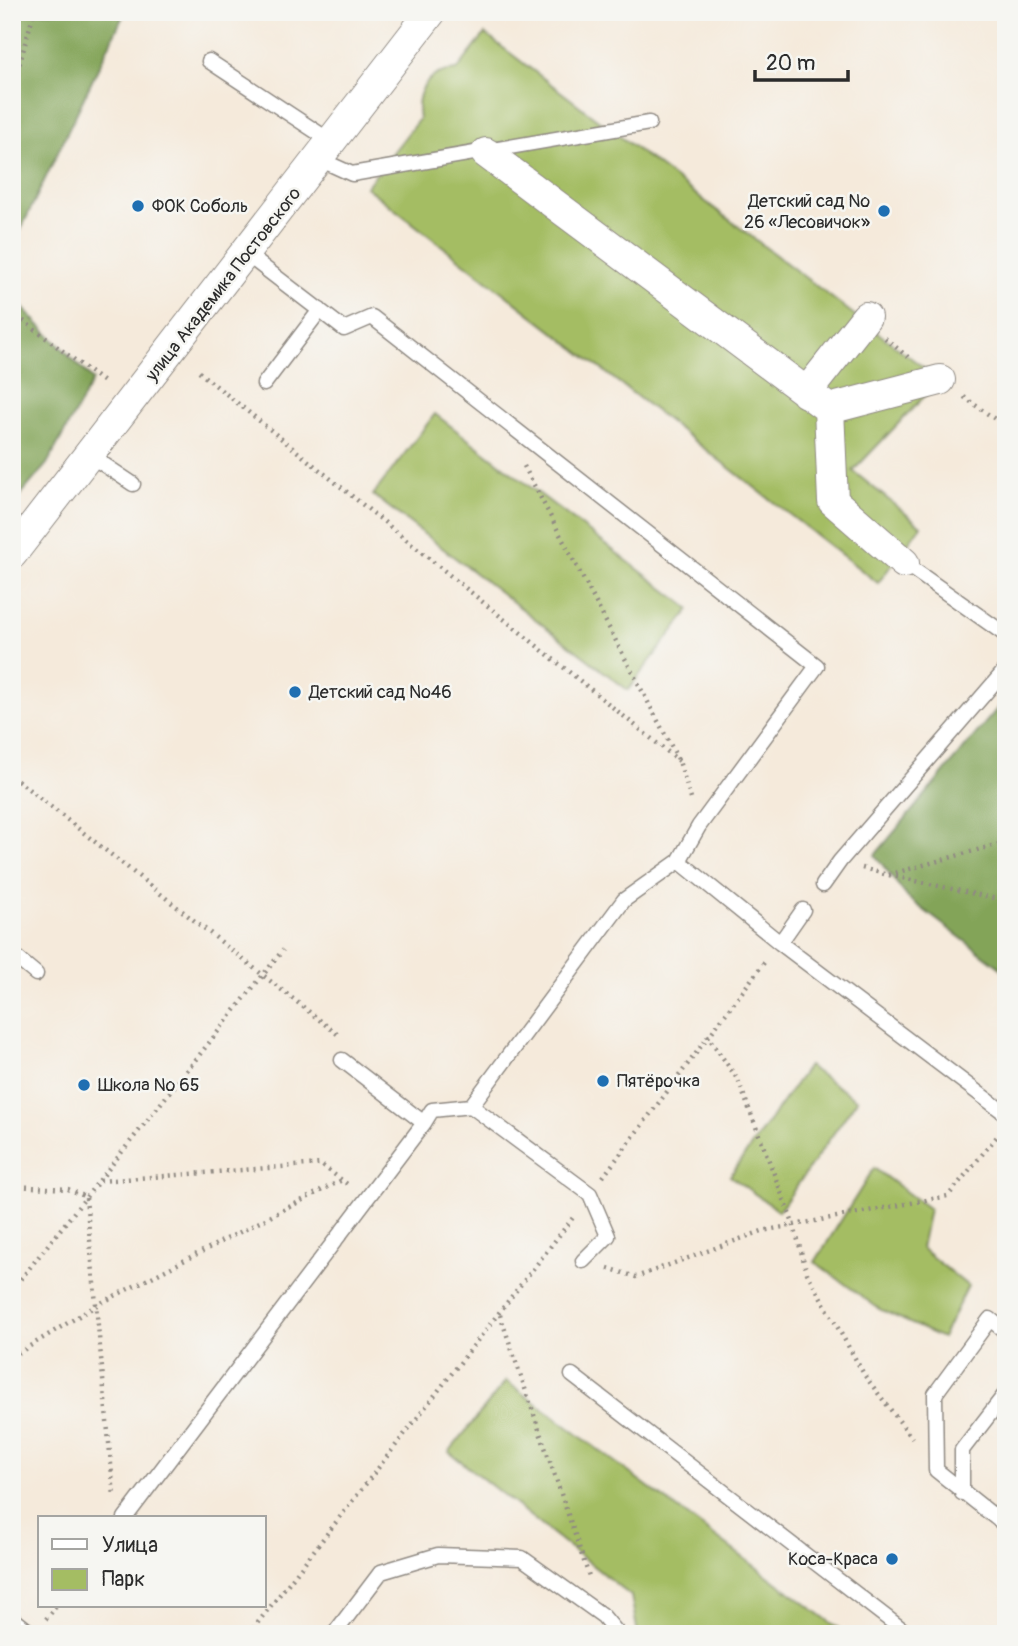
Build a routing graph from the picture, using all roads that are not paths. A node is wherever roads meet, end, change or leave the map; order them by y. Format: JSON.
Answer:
{"nodes":[{"id":1,"x":431,"y":12,"type":"edge"},
{"id":2,"x":209,"y":61,"type":"dead end"},
{"id":3,"x":649,"y":123,"type":"dead end"},
{"id":4,"x":326,"y":151,"type":"junction"},
{"id":5,"x":486,"y":153,"type":"junction"},
{"id":6,"x":245,"y":253,"type":"junction"},
{"id":7,"x":320,"y":310,"type":"junction"},
{"id":8,"x":866,"y":317,"type":"dead end"},
{"id":9,"x":940,"y":380,"type":"dead end"},
{"id":10,"x":264,"y":384,"type":"dead end"},
{"id":11,"x":818,"y":401,"type":"junction"},
{"id":12,"x":91,"y":456,"type":"junction"},
{"id":13,"x":133,"y":484,"type":"dead end"},
{"id":14,"x":12,"y":554,"type":"edge"},
{"id":15,"x":904,"y":563,"type":"joint"},
{"id":16,"x":1006,"y":635,"type":"edge"},
{"id":17,"x":1006,"y":669,"type":"edge"},
{"id":18,"x":679,"y":861,"type":"junction"},
{"id":19,"x":823,"y":885,"type":"dead end"},
{"id":20,"x":803,"y":910,"type":"dead end"},
{"id":21,"x":780,"y":943,"type":"junction"},
{"id":22,"x":12,"y":954,"type":"edge"},
{"id":23,"x":36,"y":974,"type":"dead end"},
{"id":24,"x":342,"y":1060,"type":"dead end"},
{"id":25,"x":471,"y":1105,"type":"junction"},
{"id":26,"x":1006,"y":1114,"type":"edge"},
{"id":27,"x":424,"y":1123,"type":"junction"},
{"id":28,"x":583,"y":1261,"type":"road end"},
{"id":29,"x":1006,"y":1332,"type":"edge"},
{"id":30,"x":572,"y":1375,"type":"dead end"},
{"id":31,"x":1006,"y":1393,"type":"edge"},
{"id":32,"x":962,"y":1493,"type":"junction"},
{"id":33,"x":1006,"y":1504,"type":"edge"},
{"id":34,"x":127,"y":1516,"type":"edge"},
{"id":35,"x":1000,"y":1522,"type":"edge"},
{"id":36,"x":12,"y":1618,"type":"edge"},
{"id":37,"x":32,"y":1634,"type":"edge"},
{"id":38,"x":334,"y":1634,"type":"edge"},
{"id":39,"x":618,"y":1634,"type":"edge"},
{"id":40,"x":908,"y":1634,"type":"edge"}],
"edges":[{"from":1,"to":4,"type":"street","name":"улица Академика Постовского"},
{"from":2,"to":4,"type":"lane"},
{"from":3,"to":5,"type":"lane"},
{"from":4,"to":5,"type":"lane"},
{"from":4,"to":6,"type":"street","name":"улица Академика Постовского"},
{"from":5,"to":11,"type":"street"},
{"from":6,"to":7,"type":"lane"},
{"from":6,"to":12,"type":"street","name":"улица Академика Постовского"},
{"from":7,"to":10,"type":"lane"},
{"from":7,"to":18,"type":"lane"},
{"from":8,"to":11,"type":"street"},
{"from":9,"to":11,"type":"street"},
{"from":11,"to":15,"type":"street"},
{"from":12,"to":13,"type":"lane"},
{"from":12,"to":14,"type":"street","name":"улица Академика Постовского"},
{"from":15,"to":16,"type":"lane"},
{"from":17,"to":19,"type":"lane"},
{"from":18,"to":21,"type":"lane"},
{"from":18,"to":25,"type":"lane"},
{"from":20,"to":21,"type":"lane"},
{"from":21,"to":26,"type":"lane"},
{"from":22,"to":23,"type":"lane"},
{"from":24,"to":27,"type":"lane"},
{"from":25,"to":27,"type":"lane"},
{"from":25,"to":28,"type":"lane"},
{"from":27,"to":34,"type":"lane"},
{"from":29,"to":32,"type":"lane"},
{"from":30,"to":40,"type":"lane"},
{"from":31,"to":32,"type":"lane"},
{"from":32,"to":35,"type":"lane"},
{"from":33,"to":35,"type":"lane"},
{"from":36,"to":37,"type":"lane"},
{"from":38,"to":39,"type":"lane"}]}
